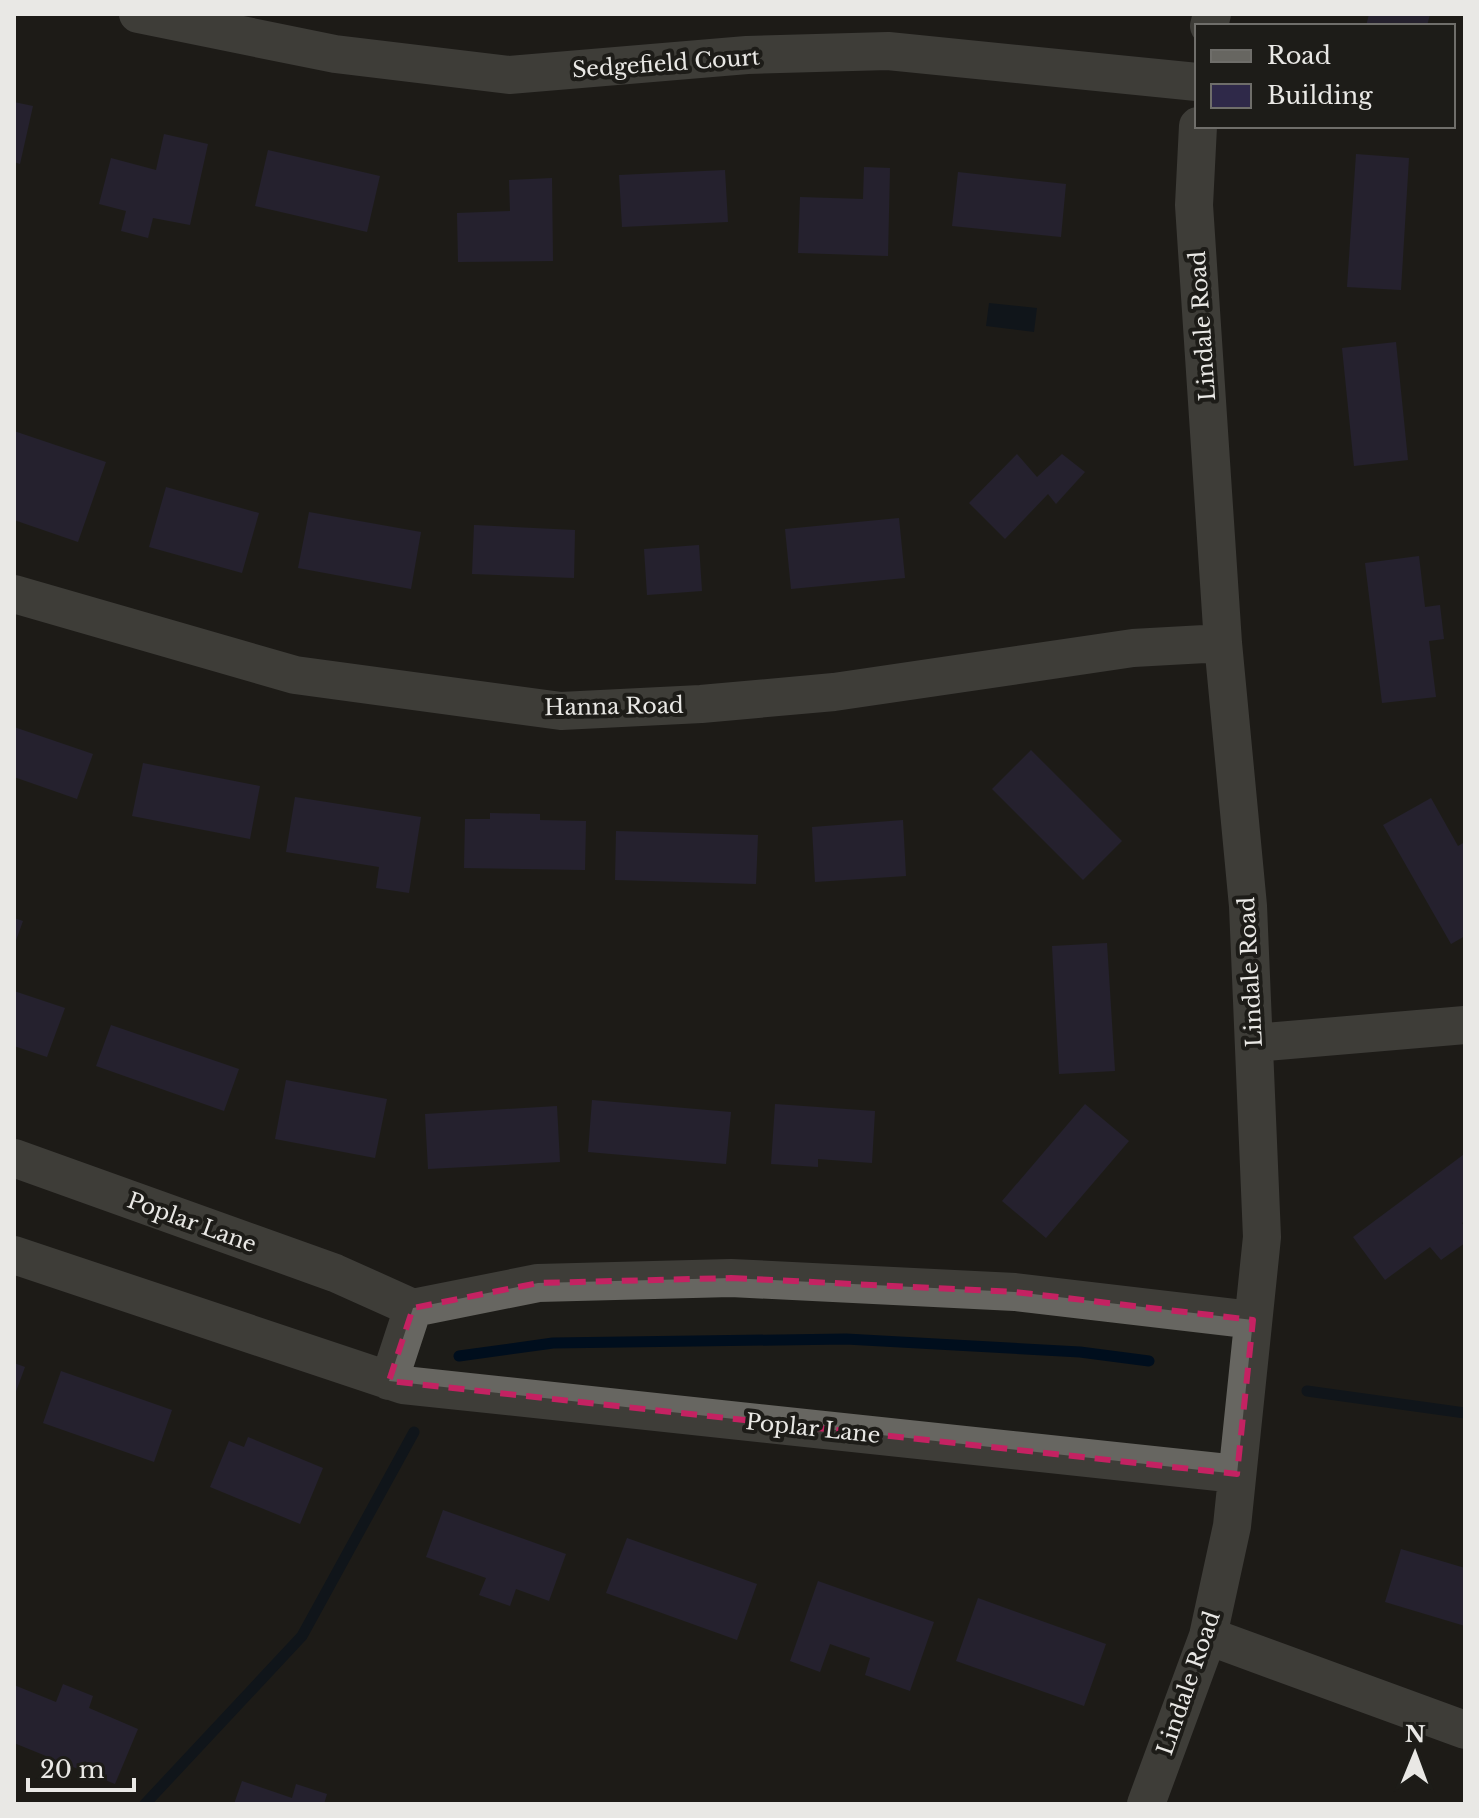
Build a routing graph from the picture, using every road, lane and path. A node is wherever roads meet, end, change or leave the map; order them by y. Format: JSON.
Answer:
{"nodes":[{"id":1,"x":138,"y":14,"type":"edge"},
{"id":2,"x":1195,"y":82,"type":"edge"},
{"id":3,"x":1198,"y":128,"type":"edge"},
{"id":4,"x":14,"y":594,"type":"edge"},
{"id":5,"x":1223,"y":643,"type":"junction"},
{"id":6,"x":1465,"y":1025,"type":"edge"},
{"id":7,"x":1254,"y":1043,"type":"junction"},
{"id":8,"x":14,"y":1158,"type":"edge"},
{"id":9,"x":14,"y":1255,"type":"edge"},
{"id":10,"x":413,"y":1308,"type":"junction"},
{"id":11,"x":1253,"y":1320,"type":"junction"},
{"id":12,"x":389,"y":1381,"type":"junction"},
{"id":13,"x":1237,"y":1474,"type":"junction"},
{"id":14,"x":1208,"y":1636,"type":"junction"},
{"id":15,"x":1465,"y":1730,"type":"edge"},
{"id":16,"x":1146,"y":1804,"type":"edge"}],
"edges":[{"from":1,"to":2,"type":"street","name":"Sedgefield Court"},
{"from":3,"to":5,"type":"street","name":"Lindale Road"},
{"from":4,"to":5,"type":"street","name":"Hanna Road"},
{"from":5,"to":7,"type":"street","name":"Lindale Road"},
{"from":6,"to":7,"type":"street"},
{"from":7,"to":11,"type":"street","name":"Lindale Road"},
{"from":8,"to":10,"type":"street","name":"Poplar Lane"},
{"from":9,"to":12,"type":"street","name":"Poplar Lane"},
{"from":10,"to":11,"type":"street"},
{"from":10,"to":12,"type":"street"},
{"from":11,"to":13,"type":"street","name":"Lindale Road"},
{"from":12,"to":13,"type":"street","name":"Poplar Lane"},
{"from":13,"to":14,"type":"street","name":"Lindale Road"},
{"from":14,"to":15,"type":"street"},
{"from":14,"to":16,"type":"street","name":"Lindale Road"}]}
